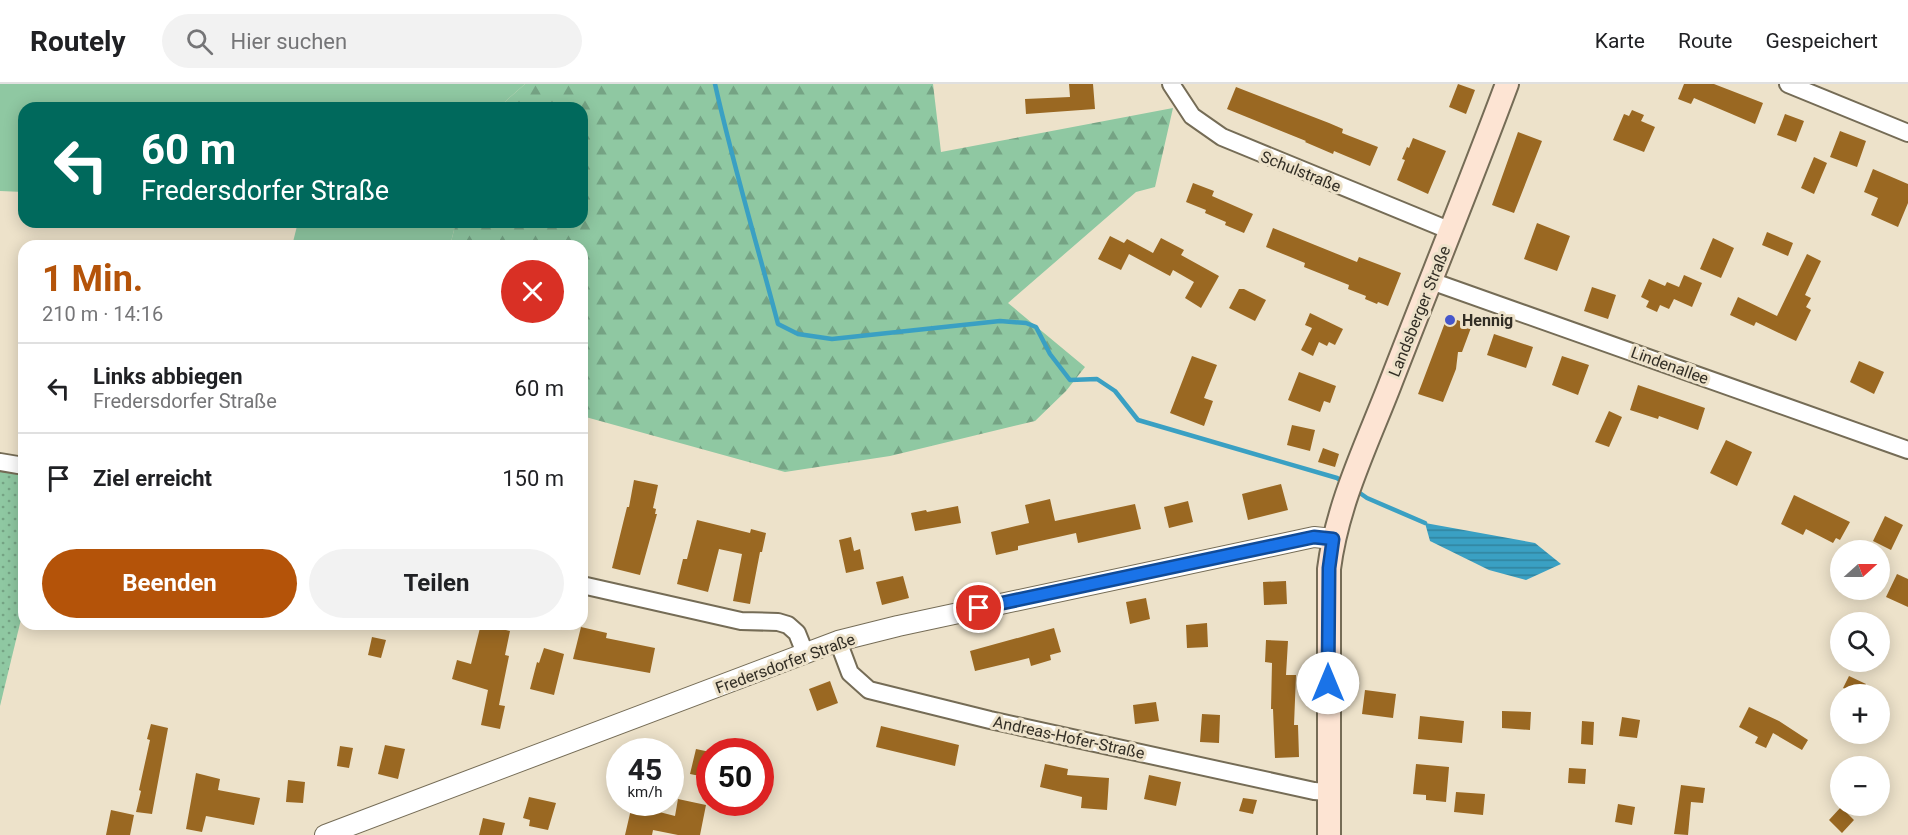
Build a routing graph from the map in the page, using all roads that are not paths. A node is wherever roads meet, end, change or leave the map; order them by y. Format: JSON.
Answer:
{"nodes":[{"id":1,"x":1171,"y":84,"type":"edge"},
{"id":2,"x":1507,"y":84,"type":"edge"},
{"id":3,"x":1788,"y":84,"type":"edge"},
{"id":4,"x":1908,"y":132,"type":"edge"},
{"id":5,"x":1451,"y":231,"type":"junction"},
{"id":6,"x":1431,"y":281,"type":"junction"},
{"id":7,"x":1908,"y":450,"type":"edge"},
{"id":8,"x":0,"y":462,"type":"edge"},
{"id":9,"x":18,"y":465,"type":"edge"},
{"id":10,"x":1333,"y":539,"type":"junction"},
{"id":11,"x":588,"y":586,"type":"edge"},
{"id":12,"x":838,"y":641,"type":"junction"},
{"id":13,"x":805,"y":653,"type":"junction"},
{"id":14,"x":1328,"y":792,"type":"junction"},
{"id":15,"x":325,"y":835,"type":"edge"},
{"id":16,"x":1329,"y":835,"type":"edge"}],
"edges":[{"from":1,"to":5,"type":"street","name":"Schulstraße"},
{"from":2,"to":5,"type":"main road","name":"Landsberger Straße"},
{"from":3,"to":4,"type":"street"},
{"from":5,"to":6,"type":"main road","name":"Landsberger Straße"},
{"from":6,"to":7,"type":"street","name":"Lindenallee"},
{"from":6,"to":10,"type":"main road","name":"Landsberger Straße"},
{"from":8,"to":9,"type":"street"},
{"from":10,"to":12,"type":"street","name":"Fredersdorfer Straße"},
{"from":10,"to":14,"type":"main road","name":"Landsberger Straße"},
{"from":11,"to":13,"type":"street"},
{"from":12,"to":13,"type":"street","name":"Fredersdorfer Straße"},
{"from":12,"to":14,"type":"street","name":"Andreas-Hofer-Straße"},
{"from":13,"to":15,"type":"street","name":"Fredersdorfer Straße"},
{"from":14,"to":16,"type":"main road","name":"Landsberger Straße"}]}
